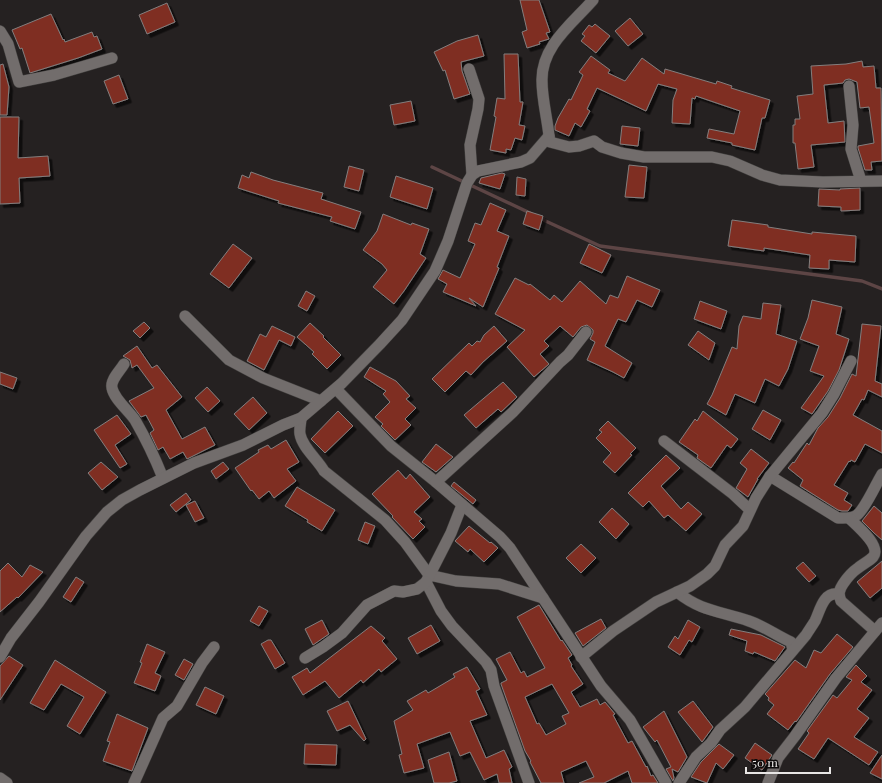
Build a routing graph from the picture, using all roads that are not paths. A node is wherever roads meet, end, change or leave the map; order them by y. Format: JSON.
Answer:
{"nodes":[{"id":1,"x":594,"y":0,"type":"edge"},
{"id":2,"x":0,"y":31,"type":"edge"},
{"id":3,"x":112,"y":58,"type":"dead end"},
{"id":4,"x":469,"y":69,"type":"dead end"},
{"id":5,"x":849,"y":86,"type":"dead end"},
{"id":6,"x":549,"y":136,"type":"junction"},
{"id":7,"x":472,"y":175,"type":"junction"},
{"id":8,"x":861,"y":181,"type":"junction"},
{"id":9,"x":882,"y":181,"type":"edge"},
{"id":10,"x":185,"y":316,"type":"dead end"},
{"id":11,"x":586,"y":332,"type":"dead end"},
{"id":12,"x":851,"y":362,"type":"dead end"},
{"id":13,"x":124,"y":364,"type":"dead end"},
{"id":14,"x":339,"y":386,"type":"junction"},
{"id":15,"x":324,"y":399,"type":"junction"},
{"id":16,"x":301,"y":418,"type":"junction"},
{"id":17,"x":283,"y":425,"type":"junction"},
{"id":18,"x":300,"y":434,"type":"junction"},
{"id":19,"x":664,"y":441,"type":"dead end"},
{"id":20,"x":882,"y":474,"type":"edge"},
{"id":21,"x":770,"y":476,"type":"junction"},
{"id":22,"x":163,"y":478,"type":"junction"},
{"id":23,"x":436,"y":482,"type":"junction"},
{"id":24,"x":462,"y":505,"type":"junction"},
{"id":25,"x":750,"y":510,"type":"junction"},
{"id":26,"x":849,"y":518,"type":"junction"},
{"id":27,"x":428,"y":578,"type":"junction"},
{"id":28,"x":677,"y":592,"type":"junction"},
{"id":29,"x":838,"y":594,"type":"junction"},
{"id":30,"x":543,"y":598,"type":"junction"},
{"id":31,"x":879,"y":627,"type":"edge"},
{"id":32,"x":214,"y":647,"type":"dead end"},
{"id":33,"x":793,"y":650,"type":"junction"},
{"id":34,"x":0,"y":657,"type":"edge"},
{"id":35,"x":581,"y":657,"type":"junction"},
{"id":36,"x":305,"y":658,"type":"dead end"},
{"id":37,"x":0,"y":778,"type":"edge"},
{"id":38,"x":7,"y":783,"type":"edge"},
{"id":39,"x":134,"y":783,"type":"edge"},
{"id":40,"x":529,"y":783,"type":"edge"},
{"id":41,"x":666,"y":783,"type":"edge"},
{"id":42,"x":679,"y":783,"type":"edge"},
{"id":43,"x":768,"y":783,"type":"edge"}],
"edges":[{"from":1,"to":6,"type":"street"},
{"from":2,"to":3,"type":"street"},
{"from":4,"to":7,"type":"street"},
{"from":5,"to":8,"type":"street"},
{"from":6,"to":7,"type":"street"},
{"from":6,"to":8,"type":"street"},
{"from":7,"to":14,"type":"street"},
{"from":8,"to":9,"type":"street"},
{"from":10,"to":15,"type":"street"},
{"from":11,"to":23,"type":"street"},
{"from":12,"to":21,"type":"street"},
{"from":13,"to":22,"type":"street"},
{"from":14,"to":15,"type":"street"},
{"from":14,"to":23,"type":"street"},
{"from":15,"to":16,"type":"street"},
{"from":16,"to":17,"type":"street"},
{"from":16,"to":18,"type":"street"},
{"from":17,"to":18,"type":"street"},
{"from":17,"to":22,"type":"street"},
{"from":18,"to":27,"type":"street"},
{"from":19,"to":25,"type":"street"},
{"from":20,"to":26,"type":"street"},
{"from":21,"to":25,"type":"street"},
{"from":21,"to":26,"type":"street"},
{"from":22,"to":34,"type":"street"},
{"from":23,"to":24,"type":"street"},
{"from":24,"to":27,"type":"street"},
{"from":24,"to":30,"type":"street"},
{"from":25,"to":28,"type":"street"},
{"from":26,"to":29,"type":"street"},
{"from":27,"to":30,"type":"street"},
{"from":27,"to":36,"type":"street"},
{"from":27,"to":40,"type":"street"},
{"from":28,"to":33,"type":"street"},
{"from":28,"to":35,"type":"street"},
{"from":29,"to":31,"type":"street"},
{"from":29,"to":33,"type":"street"},
{"from":30,"to":35,"type":"street"},
{"from":31,"to":43,"type":"street"},
{"from":32,"to":39,"type":"street"},
{"from":33,"to":42,"type":"street"},
{"from":35,"to":41,"type":"street"},
{"from":37,"to":38,"type":"street"}]}
